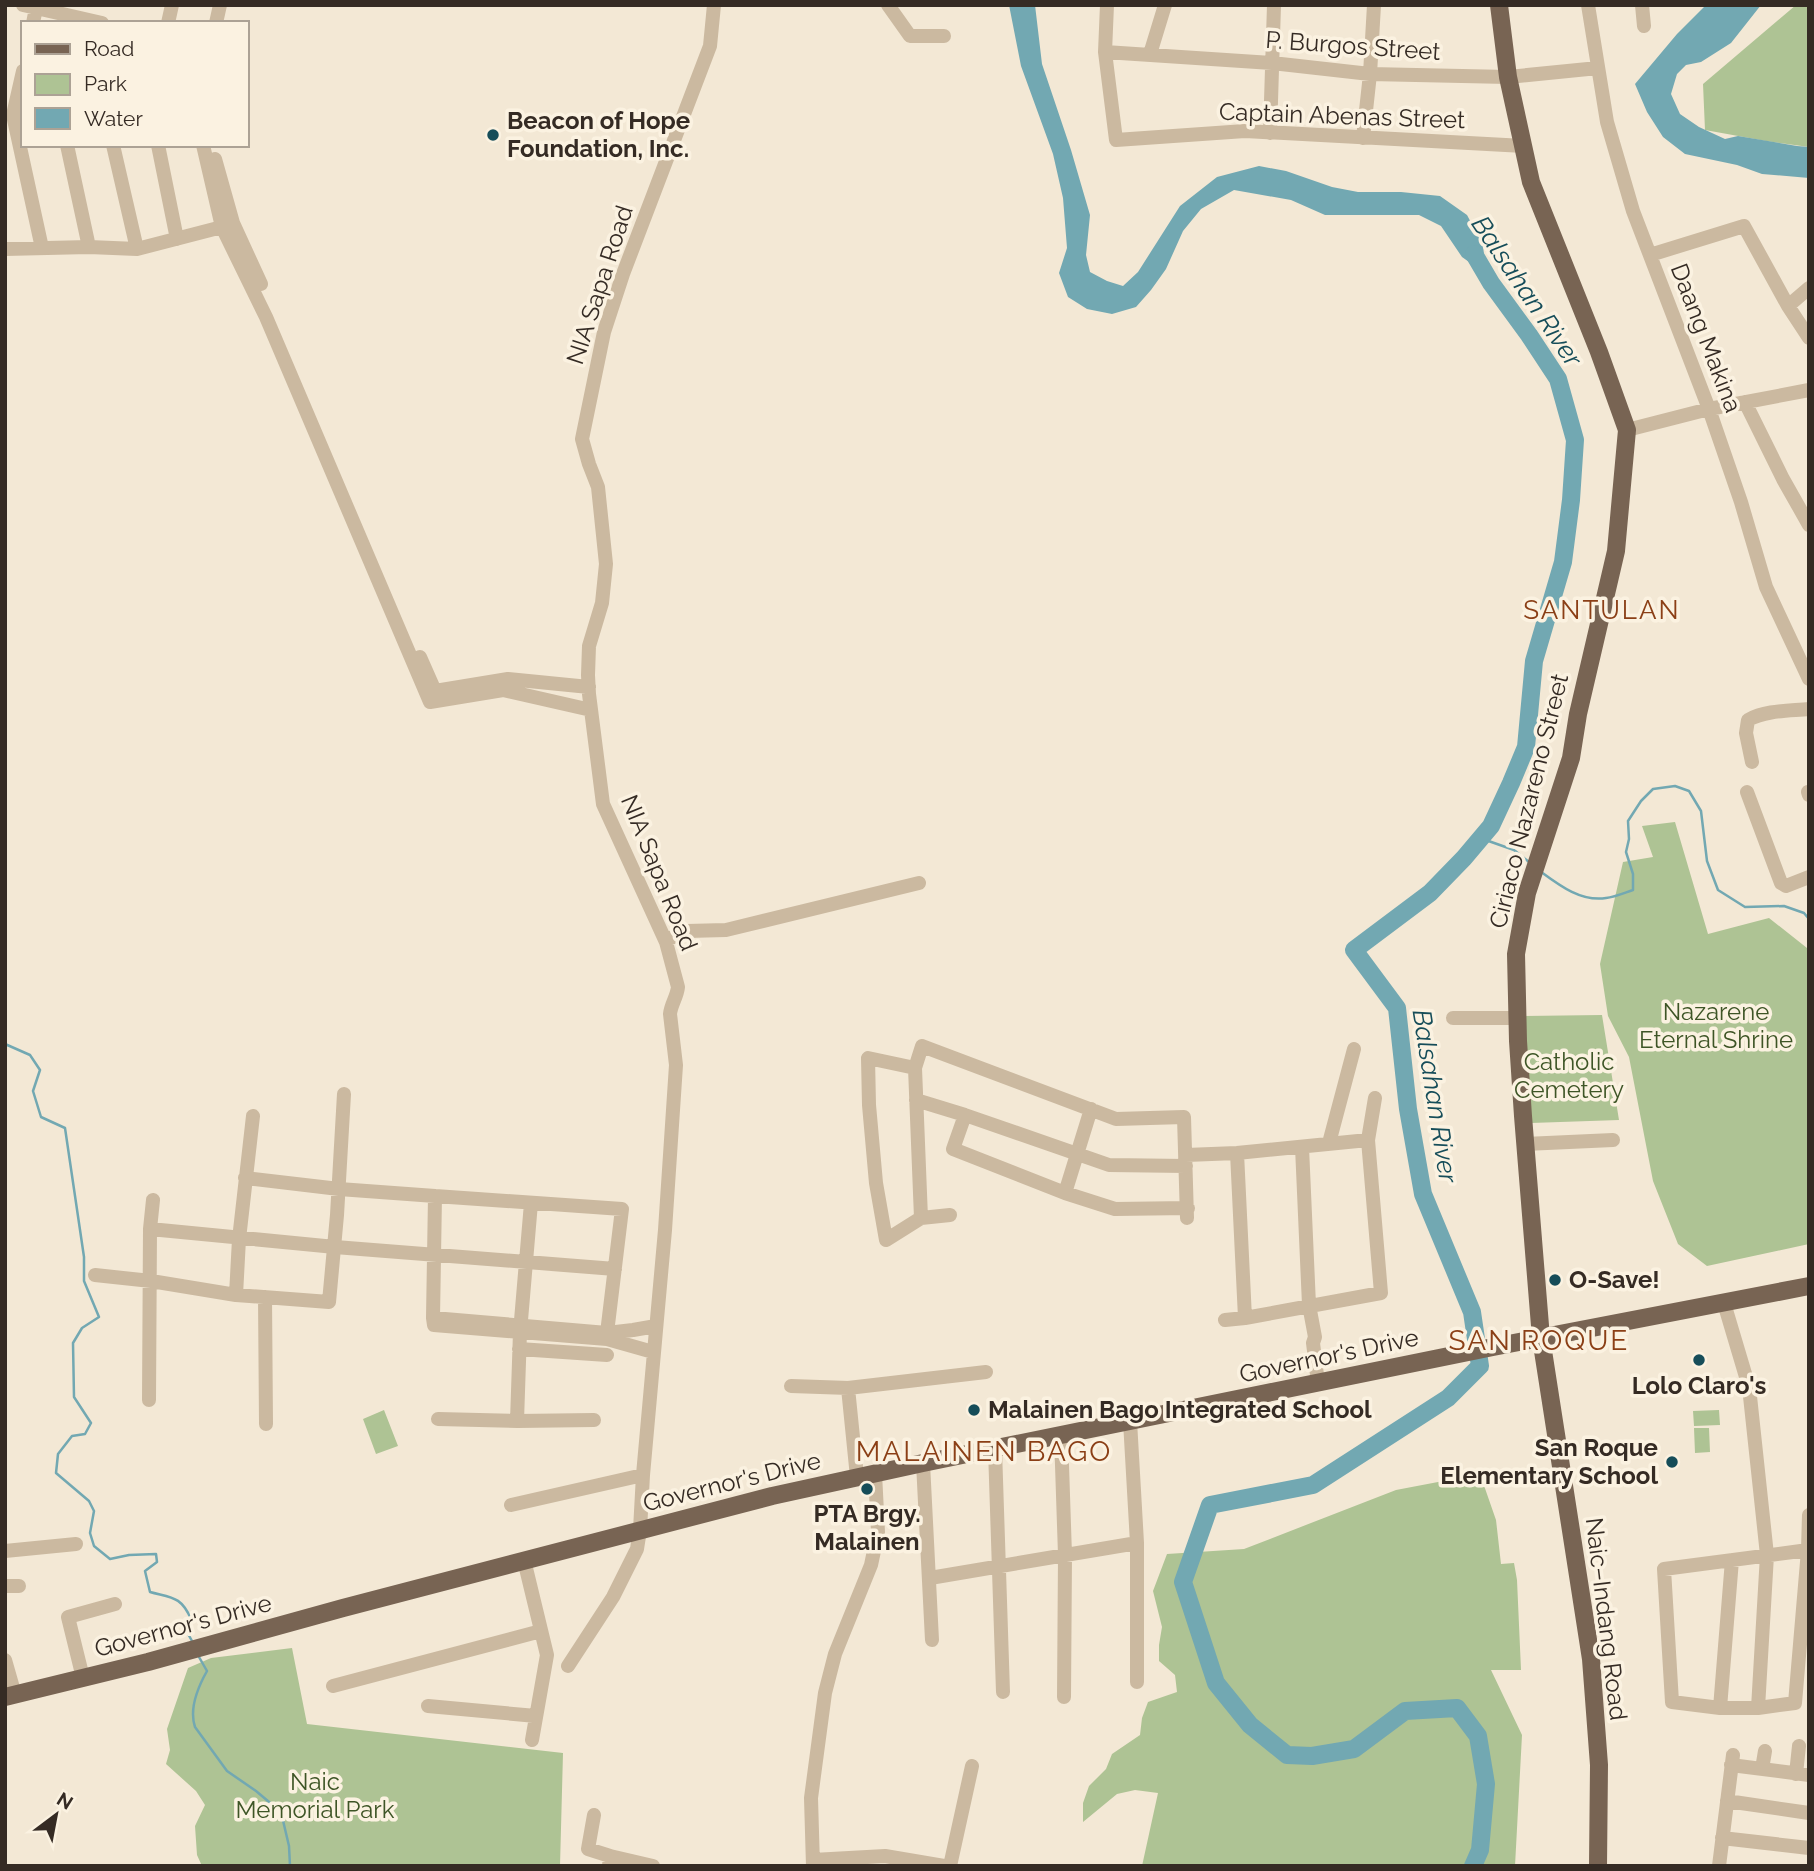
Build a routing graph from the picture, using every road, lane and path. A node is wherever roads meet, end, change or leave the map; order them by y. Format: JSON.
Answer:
{"nodes":[{"id":1,"x":714,"y":5,"type":"edge"},
{"id":2,"x":888,"y":5,"type":"edge"},
{"id":3,"x":1107,"y":5,"type":"edge"},
{"id":4,"x":1165,"y":5,"type":"edge"},
{"id":5,"x":1274,"y":5,"type":"edge"},
{"id":6,"x":1374,"y":5,"type":"edge"},
{"id":7,"x":1499,"y":5,"type":"edge"},
{"id":8,"x":1588,"y":5,"type":"edge"},
{"id":9,"x":1642,"y":5,"type":"edge"},
{"id":10,"x":31,"y":12,"type":"edge"},
{"id":11,"x":80,"y":21,"type":"edge"},
{"id":12,"x":1643,"y":26,"type":"dead end"},
{"id":13,"x":944,"y":36,"type":"dead end"},
{"id":14,"x":1105,"y":52,"type":"junction"},
{"id":15,"x":1150,"y":54,"type":"junction"},
{"id":16,"x":1272,"y":63,"type":"junction"},
{"id":17,"x":1598,"y":68,"type":"junction"},
{"id":18,"x":1370,"y":74,"type":"junction"},
{"id":19,"x":1508,"y":77,"type":"junction"},
{"id":20,"x":21,"y":80,"type":"edge"},
{"id":21,"x":1270,"y":133,"type":"junction"},
{"id":22,"x":1363,"y":138,"type":"junction"},
{"id":23,"x":1524,"y":145,"type":"junction"},
{"id":24,"x":67,"y":147,"type":"edge"},
{"id":25,"x":113,"y":147,"type":"edge"},
{"id":26,"x":158,"y":147,"type":"edge"},
{"id":27,"x":203,"y":147,"type":"edge"},
{"id":28,"x":213,"y":147,"type":"edge"},
{"id":29,"x":222,"y":227,"type":"junction"},
{"id":30,"x":177,"y":239,"type":"junction"},
{"id":31,"x":89,"y":247,"type":"junction"},
{"id":32,"x":5,"y":248,"type":"edge"},
{"id":33,"x":42,"y":248,"type":"junction"},
{"id":34,"x":137,"y":249,"type":"junction"},
{"id":35,"x":1650,"y":255,"type":"junction"},
{"id":36,"x":1809,"y":288,"type":"edge"},
{"id":37,"x":1788,"y":306,"type":"junction"},
{"id":38,"x":1809,"y":338,"type":"edge"},
{"id":39,"x":1809,"y":390,"type":"edge"},
{"id":40,"x":1745,"y":402,"type":"junction"},
{"id":41,"x":1709,"y":409,"type":"junction"},
{"id":42,"x":1627,"y":430,"type":"junction"},
{"id":43,"x":1809,"y":525,"type":"edge"},
{"id":44,"x":1809,"y":679,"type":"edge"},
{"id":45,"x":517,"y":687,"type":"junction"},
{"id":46,"x":589,"y":687,"type":"junction"},
{"id":47,"x":432,"y":696,"type":"junction"},
{"id":48,"x":1809,"y":709,"type":"edge"},
{"id":49,"x":591,"y":710,"type":"junction"},
{"id":50,"x":1752,"y":762,"type":"dead end"},
{"id":51,"x":1747,"y":792,"type":"dead end"},
{"id":52,"x":1809,"y":877,"type":"edge"},
{"id":53,"x":919,"y":883,"type":"dead end"},
{"id":54,"x":666,"y":940,"type":"junction"},
{"id":55,"x":1453,"y":1018,"type":"dead end"},
{"id":56,"x":1518,"y":1018,"type":"junction"},
{"id":57,"x":1354,"y":1049,"type":"dead end"},
{"id":58,"x":915,"y":1068,"type":"junction"},
{"id":59,"x":344,"y":1094,"type":"dead end"},
{"id":60,"x":1375,"y":1098,"type":"dead end"},
{"id":61,"x":916,"y":1100,"type":"junction"},
{"id":62,"x":1091,"y":1109,"type":"junction"},
{"id":63,"x":965,"y":1115,"type":"junction"},
{"id":64,"x":253,"y":1116,"type":"dead end"},
{"id":65,"x":1368,"y":1140,"type":"junction"},
{"id":66,"x":1613,"y":1140,"type":"dead end"},
{"id":67,"x":1329,"y":1143,"type":"junction"},
{"id":68,"x":1525,"y":1144,"type":"junction"},
{"id":69,"x":1303,"y":1147,"type":"junction"},
{"id":70,"x":1237,"y":1153,"type":"junction"},
{"id":71,"x":1076,"y":1154,"type":"junction"},
{"id":72,"x":1186,"y":1160,"type":"junction"},
{"id":73,"x":245,"y":1178,"type":"junction"},
{"id":74,"x":339,"y":1189,"type":"junction"},
{"id":75,"x":1065,"y":1193,"type":"junction"},
{"id":76,"x":435,"y":1196,"type":"junction"},
{"id":77,"x":153,"y":1200,"type":"dead end"},
{"id":78,"x":531,"y":1203,"type":"junction"},
{"id":79,"x":950,"y":1215,"type":"dead end"},
{"id":80,"x":921,"y":1218,"type":"junction"},
{"id":81,"x":150,"y":1229,"type":"junction"},
{"id":82,"x":239,"y":1239,"type":"junction"},
{"id":83,"x":335,"y":1247,"type":"junction"},
{"id":84,"x":434,"y":1256,"type":"junction"},
{"id":85,"x":527,"y":1262,"type":"junction"},
{"id":86,"x":615,"y":1269,"type":"junction"},
{"id":87,"x":95,"y":1275,"type":"dead end"},
{"id":88,"x":150,"y":1281,"type":"junction"},
{"id":89,"x":1809,"y":1286,"type":"edge"},
{"id":90,"x":236,"y":1295,"type":"junction"},
{"id":91,"x":265,"y":1297,"type":"junction"},
{"id":92,"x":1724,"y":1303,"type":"junction"},
{"id":93,"x":1309,"y":1305,"type":"junction"},
{"id":94,"x":1245,"y":1318,"type":"junction"},
{"id":95,"x":1225,"y":1320,"type":"dead end"},
{"id":96,"x":656,"y":1326,"type":"junction"},
{"id":97,"x":520,"y":1329,"type":"junction"},
{"id":98,"x":607,"y":1336,"type":"junction"},
{"id":99,"x":1541,"y":1338,"type":"junction"},
{"id":100,"x":519,"y":1349,"type":"junction"},
{"id":101,"x":653,"y":1352,"type":"junction"},
{"id":102,"x":607,"y":1355,"type":"dead end"},
{"id":103,"x":986,"y":1372,"type":"dead end"},
{"id":104,"x":1321,"y":1377,"type":"junction"},
{"id":105,"x":791,"y":1386,"type":"dead end"},
{"id":106,"x":849,"y":1388,"type":"junction"},
{"id":107,"x":149,"y":1400,"type":"dead end"},
{"id":108,"x":438,"y":1419,"type":"dead end"},
{"id":109,"x":594,"y":1420,"type":"dead end"},
{"id":110,"x":517,"y":1421,"type":"junction"},
{"id":111,"x":1130,"y":1421,"type":"junction"},
{"id":112,"x":266,"y":1424,"type":"dead end"},
{"id":113,"x":1061,"y":1435,"type":"junction"},
{"id":114,"x":995,"y":1448,"type":"junction"},
{"id":115,"x":923,"y":1463,"type":"junction"},
{"id":116,"x":875,"y":1473,"type":"junction"},
{"id":117,"x":643,"y":1475,"type":"junction"},
{"id":118,"x":856,"y":1477,"type":"junction"},
{"id":119,"x":511,"y":1505,"type":"dead end"},
{"id":120,"x":1809,"y":1515,"type":"edge"},
{"id":121,"x":640,"y":1530,"type":"junction"},
{"id":122,"x":1137,"y":1543,"type":"junction"},
{"id":123,"x":76,"y":1544,"type":"dead end"},
{"id":124,"x":1808,"y":1550,"type":"edge"},
{"id":125,"x":5,"y":1551,"type":"edge"},
{"id":126,"x":1065,"y":1555,"type":"junction"},
{"id":127,"x":1767,"y":1556,"type":"junction"},
{"id":128,"x":524,"y":1560,"type":"junction"},
{"id":129,"x":1732,"y":1560,"type":"junction"},
{"id":130,"x":999,"y":1566,"type":"junction"},
{"id":131,"x":930,"y":1578,"type":"junction"},
{"id":132,"x":115,"y":1604,"type":"dead end"},
{"id":133,"x":541,"y":1631,"type":"junction"},
{"id":134,"x":932,"y":1640,"type":"dead end"},
{"id":135,"x":5,"y":1660,"type":"edge"},
{"id":136,"x":569,"y":1666,"type":"dead end"},
{"id":137,"x":83,"y":1678,"type":"junction"},
{"id":138,"x":1138,"y":1682,"type":"dead end"},
{"id":139,"x":332,"y":1686,"type":"dead end"},
{"id":140,"x":1003,"y":1692,"type":"dead end"},
{"id":141,"x":10,"y":1696,"type":"edge"},
{"id":142,"x":1064,"y":1698,"type":"dead end"},
{"id":143,"x":428,"y":1706,"type":"dead end"},
{"id":144,"x":1720,"y":1708,"type":"junction"},
{"id":145,"x":1758,"y":1708,"type":"junction"},
{"id":146,"x":536,"y":1716,"type":"junction"},
{"id":147,"x":531,"y":1741,"type":"dead end"},
{"id":148,"x":1799,"y":1746,"type":"dead end"},
{"id":149,"x":1765,"y":1751,"type":"dead end"},
{"id":150,"x":972,"y":1766,"type":"dead end"},
{"id":151,"x":1762,"y":1769,"type":"junction"},
{"id":152,"x":1802,"y":1774,"type":"edge"},
{"id":153,"x":1727,"y":1801,"type":"junction"},
{"id":154,"x":1809,"y":1812,"type":"edge"},
{"id":155,"x":594,"y":1815,"type":"dead end"},
{"id":156,"x":1722,"y":1838,"type":"junction"},
{"id":157,"x":1809,"y":1848,"type":"edge"},
{"id":158,"x":610,"y":1861,"type":"edge"},
{"id":159,"x":813,"y":1863,"type":"edge"},
{"id":160,"x":653,"y":1866,"type":"edge"},
{"id":161,"x":944,"y":1866,"type":"edge"},
{"id":162,"x":950,"y":1866,"type":"edge"},
{"id":163,"x":1598,"y":1866,"type":"edge"},
{"id":164,"x":1719,"y":1866,"type":"edge"}],
"edges":[{"from":1,"to":46,"type":"street","name":"NIA Sapa Road"},
{"from":2,"to":13,"type":"street"},
{"from":3,"to":14,"type":"street"},
{"from":4,"to":15,"type":"street"},
{"from":5,"to":16,"type":"street"},
{"from":6,"to":18,"type":"street"},
{"from":7,"to":19,"type":"main road","name":"Ciriaco Nazareno Street"},
{"from":8,"to":17,"type":"street","name":"Daang Makina"},
{"from":9,"to":12,"type":"street"},
{"from":10,"to":11,"type":"street"},
{"from":14,"to":15,"type":"street","name":"P. Burgos Street"},
{"from":14,"to":21,"type":"street","name":"Captain Abenas Street"},
{"from":15,"to":16,"type":"street","name":"P. Burgos Street"},
{"from":16,"to":18,"type":"street","name":"P. Burgos Street"},
{"from":16,"to":21,"type":"street"},
{"from":17,"to":19,"type":"street","name":"P. Burgos Street"},
{"from":17,"to":35,"type":"street","name":"Daang Makina"},
{"from":18,"to":19,"type":"street","name":"P. Burgos Street"},
{"from":18,"to":22,"type":"street"},
{"from":19,"to":23,"type":"main road","name":"Ciriaco Nazareno Street"},
{"from":20,"to":33,"type":"street"},
{"from":21,"to":22,"type":"street","name":"Captain Abenas Street"},
{"from":22,"to":23,"type":"street","name":"Captain Abenas Street"},
{"from":23,"to":42,"type":"main road","name":"Ciriaco Nazareno Street"},
{"from":24,"to":31,"type":"street"},
{"from":25,"to":34,"type":"street"},
{"from":26,"to":30,"type":"street"},
{"from":27,"to":29,"type":"street"},
{"from":28,"to":47,"type":"street"},
{"from":29,"to":30,"type":"street"},
{"from":29,"to":47,"type":"street"},
{"from":30,"to":34,"type":"street"},
{"from":31,"to":33,"type":"street"},
{"from":31,"to":34,"type":"street"},
{"from":32,"to":33,"type":"street"},
{"from":35,"to":37,"type":"street"},
{"from":35,"to":41,"type":"street","name":"Daang Makina"},
{"from":36,"to":37,"type":"street"},
{"from":37,"to":38,"type":"street"},
{"from":39,"to":40,"type":"street"},
{"from":40,"to":41,"type":"street"},
{"from":40,"to":43,"type":"street"},
{"from":41,"to":42,"type":"street"},
{"from":41,"to":44,"type":"street","name":"Daang Makina"},
{"from":42,"to":56,"type":"main road","name":"Ciriaco Nazareno Street"},
{"from":45,"to":46,"type":"street"},
{"from":45,"to":47,"type":"street"},
{"from":45,"to":49,"type":"street"},
{"from":46,"to":49,"type":"street","name":"NIA Sapa Road"},
{"from":48,"to":50,"type":"street"},
{"from":49,"to":54,"type":"street","name":"NIA Sapa Road"},
{"from":51,"to":52,"type":"street"},
{"from":53,"to":54,"type":"street"},
{"from":54,"to":96,"type":"street","name":"NIA Sapa Road"},
{"from":55,"to":56,"type":"street"},
{"from":56,"to":68,"type":"main road","name":"Ciriaco Nazareno Street"},
{"from":57,"to":67,"type":"street"},
{"from":58,"to":61,"type":"street"},
{"from":58,"to":62,"type":"street"},
{"from":58,"to":80,"type":"street"},
{"from":59,"to":74,"type":"street"},
{"from":60,"to":65,"type":"street"},
{"from":61,"to":63,"type":"street"},
{"from":61,"to":80,"type":"street"},
{"from":62,"to":71,"type":"street"},
{"from":62,"to":72,"type":"street"},
{"from":63,"to":71,"type":"street"},
{"from":63,"to":75,"type":"street"},
{"from":64,"to":73,"type":"street"},
{"from":65,"to":67,"type":"street"},
{"from":65,"to":93,"type":"street"},
{"from":66,"to":68,"type":"street"},
{"from":67,"to":69,"type":"street"},
{"from":68,"to":99,"type":"main road","name":"Ciriaco Nazareno Street"},
{"from":69,"to":70,"type":"street"},
{"from":69,"to":93,"type":"street"},
{"from":70,"to":72,"type":"street"},
{"from":70,"to":94,"type":"street"},
{"from":71,"to":72,"type":"street"},
{"from":71,"to":75,"type":"street"},
{"from":72,"to":75,"type":"street"},
{"from":73,"to":74,"type":"street"},
{"from":73,"to":82,"type":"street"},
{"from":74,"to":76,"type":"street"},
{"from":74,"to":83,"type":"street"},
{"from":76,"to":78,"type":"street"},
{"from":76,"to":84,"type":"street"},
{"from":77,"to":81,"type":"street"},
{"from":78,"to":85,"type":"street"},
{"from":78,"to":86,"type":"street"},
{"from":79,"to":80,"type":"street"},
{"from":81,"to":82,"type":"street"},
{"from":81,"to":88,"type":"street"},
{"from":82,"to":83,"type":"street"},
{"from":82,"to":90,"type":"street"},
{"from":83,"to":84,"type":"street"},
{"from":83,"to":91,"type":"street"},
{"from":84,"to":85,"type":"street"},
{"from":84,"to":97,"type":"street"},
{"from":85,"to":86,"type":"street"},
{"from":85,"to":97,"type":"street"},
{"from":86,"to":98,"type":"street"},
{"from":87,"to":88,"type":"street"},
{"from":88,"to":90,"type":"street"},
{"from":88,"to":107,"type":"street"},
{"from":89,"to":92,"type":"main road","name":"Governor's Drive"},
{"from":90,"to":91,"type":"street"},
{"from":91,"to":112,"type":"street"},
{"from":92,"to":99,"type":"main road","name":"Governor's Drive"},
{"from":92,"to":127,"type":"street"},
{"from":93,"to":94,"type":"street"},
{"from":93,"to":104,"type":"street"},
{"from":94,"to":95,"type":"street"},
{"from":96,"to":98,"type":"street"},
{"from":96,"to":101,"type":"street","name":"NIA Sapa Road"},
{"from":97,"to":98,"type":"street"},
{"from":97,"to":100,"type":"street"},
{"from":98,"to":101,"type":"street"},
{"from":99,"to":104,"type":"main road","name":"Governor's Drive"},
{"from":99,"to":163,"type":"main road","name":"Naic–Indang Road"},
{"from":100,"to":102,"type":"street"},
{"from":100,"to":110,"type":"street"},
{"from":101,"to":117,"type":"street","name":"NIA Sapa Road"},
{"from":103,"to":106,"type":"street"},
{"from":104,"to":111,"type":"main road","name":"Governor's Drive"},
{"from":105,"to":106,"type":"street"},
{"from":106,"to":118,"type":"street"},
{"from":108,"to":110,"type":"street"},
{"from":109,"to":110,"type":"street"},
{"from":111,"to":113,"type":"main road","name":"Governor's Drive"},
{"from":111,"to":122,"type":"street"},
{"from":113,"to":114,"type":"main road","name":"Governor's Drive"},
{"from":113,"to":126,"type":"street"},
{"from":114,"to":115,"type":"main road","name":"Governor's Drive"},
{"from":114,"to":130,"type":"street"},
{"from":115,"to":116,"type":"main road","name":"Governor's Drive"},
{"from":115,"to":131,"type":"street"},
{"from":116,"to":118,"type":"main road","name":"Governor's Drive"},
{"from":116,"to":159,"type":"street"},
{"from":117,"to":119,"type":"street"},
{"from":117,"to":121,"type":"street","name":"NIA Sapa Road"},
{"from":118,"to":121,"type":"main road","name":"Governor's Drive"},
{"from":120,"to":124,"type":"street"},
{"from":121,"to":128,"type":"main road","name":"Governor's Drive"},
{"from":121,"to":136,"type":"street","name":"NIA Sapa Road"},
{"from":122,"to":126,"type":"street"},
{"from":122,"to":138,"type":"street"},
{"from":123,"to":125,"type":"street"},
{"from":124,"to":127,"type":"street"},
{"from":124,"to":145,"type":"street"},
{"from":126,"to":130,"type":"street"},
{"from":126,"to":142,"type":"street"},
{"from":127,"to":129,"type":"street"},
{"from":127,"to":145,"type":"street"},
{"from":128,"to":133,"type":"street"},
{"from":128,"to":137,"type":"main road","name":"Governor's Drive"},
{"from":129,"to":144,"type":"street"},
{"from":129,"to":144,"type":"street"},
{"from":130,"to":131,"type":"street"},
{"from":130,"to":140,"type":"street"},
{"from":131,"to":134,"type":"street"},
{"from":132,"to":137,"type":"street"},
{"from":133,"to":139,"type":"street"},
{"from":133,"to":146,"type":"street"},
{"from":135,"to":141,"type":"street"},
{"from":137,"to":141,"type":"main road","name":"Governor's Drive"},
{"from":143,"to":146,"type":"street"},
{"from":144,"to":145,"type":"street"},
{"from":146,"to":147,"type":"street"},
{"from":148,"to":152,"type":"street"},
{"from":149,"to":151,"type":"street"},
{"from":150,"to":162,"type":"street"},
{"from":151,"to":152,"type":"street"},
{"from":151,"to":153,"type":"street"},
{"from":153,"to":154,"type":"street"},
{"from":153,"to":156,"type":"street"},
{"from":155,"to":158,"type":"street"},
{"from":156,"to":157,"type":"street"},
{"from":156,"to":164,"type":"street"},
{"from":158,"to":160,"type":"street"},
{"from":159,"to":161,"type":"street"}]}
